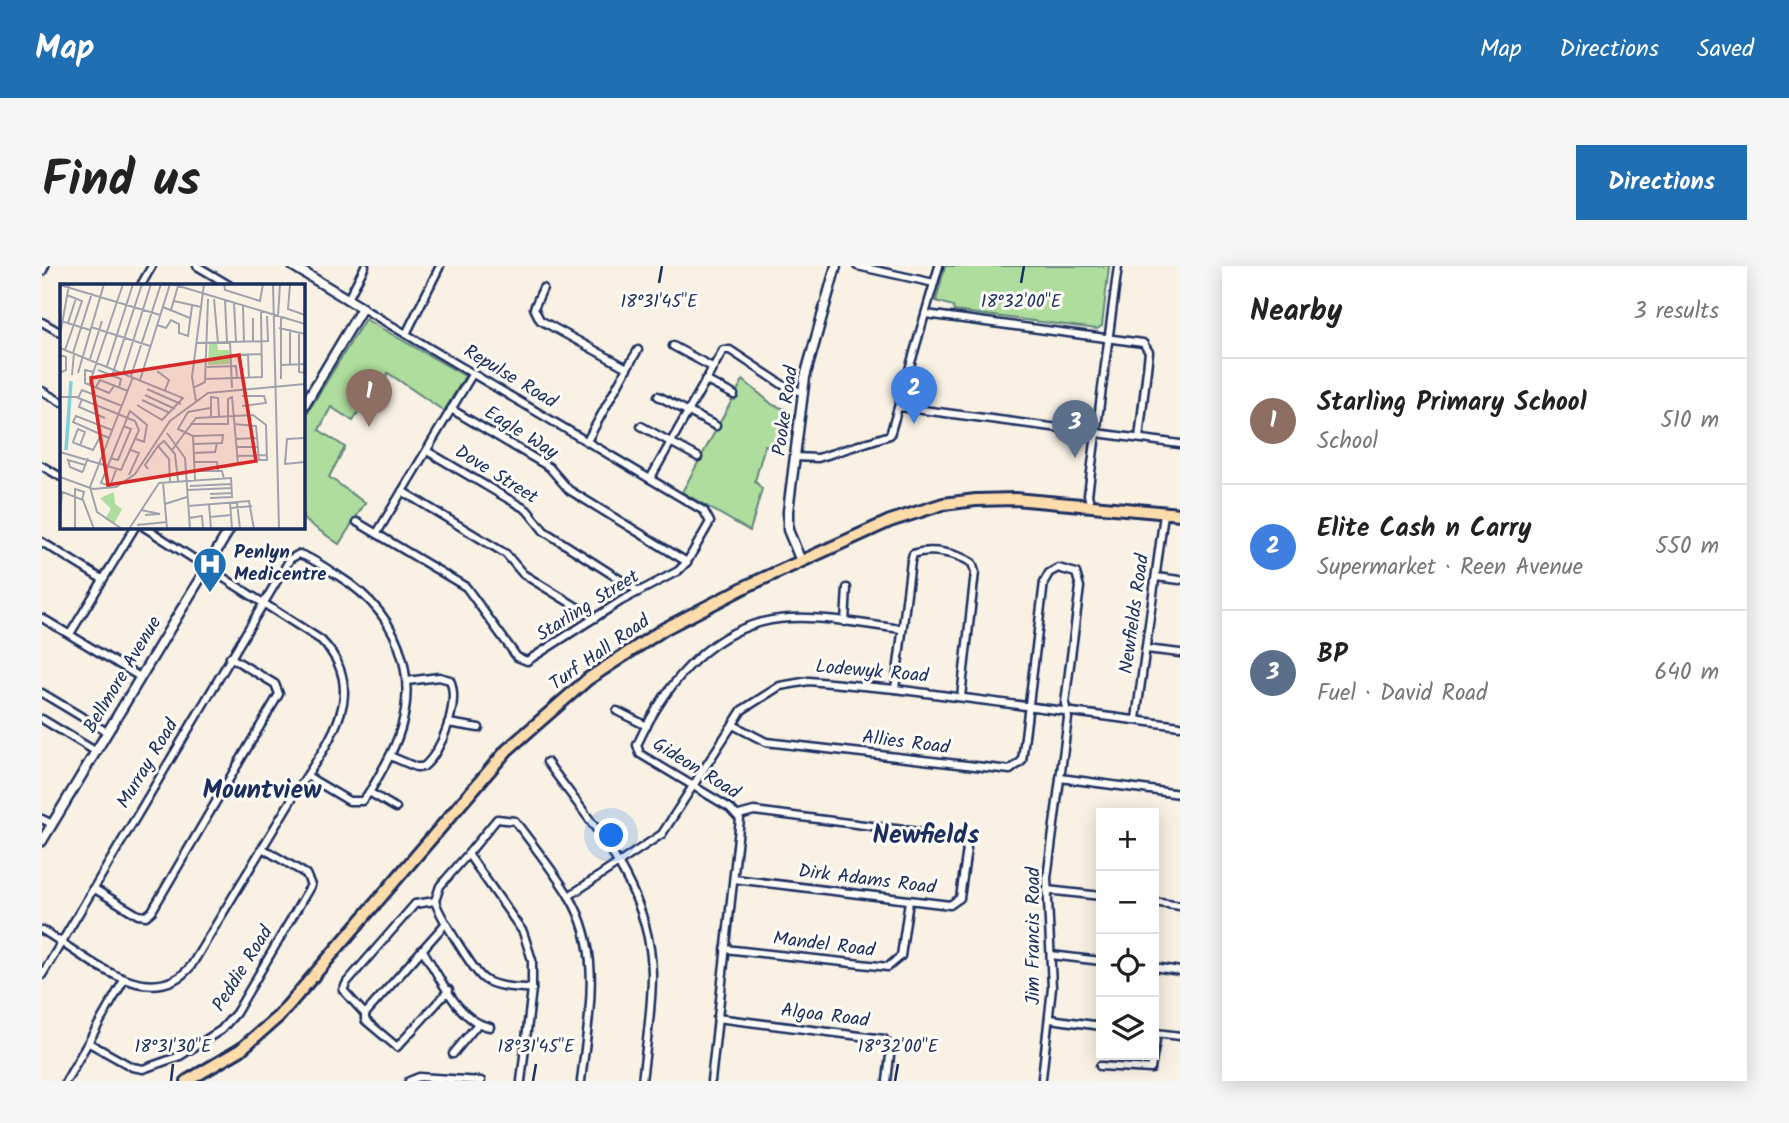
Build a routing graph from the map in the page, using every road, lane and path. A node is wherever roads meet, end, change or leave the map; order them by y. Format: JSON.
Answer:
{"nodes":[{"id":1,"x":45,"y":266,"type":"edge"},
{"id":2,"x":152,"y":266,"type":"edge"},
{"id":3,"x":197,"y":266,"type":"edge"},
{"id":4,"x":293,"y":266,"type":"edge"},
{"id":5,"x":365,"y":266,"type":"edge"},
{"id":6,"x":440,"y":266,"type":"edge"},
{"id":7,"x":836,"y":266,"type":"edge"},
{"id":8,"x":857,"y":266,"type":"edge"},
{"id":9,"x":939,"y":266,"type":"edge"},
{"id":10,"x":1118,"y":266,"type":"edge"},
{"id":11,"x":209,"y":269,"type":"edge"},
{"id":12,"x":42,"y":272,"type":"edge"},
{"id":13,"x":934,"y":282,"type":"junction"},
{"id":14,"x":142,"y":284,"type":"edge"},
{"id":15,"x":228,"y":284,"type":"edge"},
{"id":16,"x":543,"y":288,"type":"dead end"},
{"id":17,"x":348,"y":299,"type":"junction"},
{"id":18,"x":362,"y":308,"type":"junction"},
{"id":19,"x":926,"y":314,"type":"junction"},
{"id":20,"x":42,"y":322,"type":"edge"},
{"id":21,"x":60,"y":332,"type":"edge"},
{"id":22,"x":406,"y":334,"type":"junction"},
{"id":23,"x":1109,"y":337,"type":"junction"},
{"id":24,"x":673,"y":346,"type":"dead end"},
{"id":25,"x":638,"y":350,"type":"dead end"},
{"id":26,"x":712,"y":367,"type":"junction"},
{"id":27,"x":627,"y":368,"type":"junction"},
{"id":28,"x":473,"y":373,"type":"junction"},
{"id":29,"x":705,"y":380,"type":"junction"},
{"id":30,"x":42,"y":391,"type":"edge"},
{"id":31,"x":803,"y":392,"type":"junction"},
{"id":32,"x":734,"y":395,"type":"dead end"},
{"id":33,"x":658,"y":396,"type":"dead end"},
{"id":34,"x":60,"y":401,"type":"edge"},
{"id":35,"x":304,"y":404,"type":"edge"},
{"id":36,"x":900,"y":407,"type":"junction"},
{"id":37,"x":452,"y":409,"type":"junction"},
{"id":38,"x":688,"y":411,"type":"junction"},
{"id":39,"x":642,"y":426,"type":"dead end"},
{"id":40,"x":716,"y":426,"type":"dead end"},
{"id":41,"x":1097,"y":433,"type":"junction"},
{"id":42,"x":1139,"y":438,"type":"junction"},
{"id":43,"x":587,"y":441,"type":"junction"},
{"id":44,"x":671,"y":442,"type":"junction"},
{"id":45,"x":1180,"y":443,"type":"edge"},
{"id":46,"x":428,"y":450,"type":"junction"},
{"id":47,"x":698,"y":457,"type":"dead end"},
{"id":48,"x":795,"y":457,"type":"junction"},
{"id":49,"x":42,"y":466,"type":"edge"},
{"id":50,"x":60,"y":476,"type":"edge"},
{"id":51,"x":650,"y":479,"type":"junction"},
{"id":52,"x":402,"y":491,"type":"junction"},
{"id":53,"x":1091,"y":506,"type":"junction"},
{"id":54,"x":1164,"y":514,"type":"junction"},
{"id":55,"x":1180,"y":514,"type":"edge"},
{"id":56,"x":710,"y":518,"type":"joint"},
{"id":57,"x":1180,"y":519,"type":"edge"},
{"id":58,"x":357,"y":522,"type":"dead end"},
{"id":59,"x":134,"y":528,"type":"edge"},
{"id":60,"x":146,"y":528,"type":"edge"},
{"id":61,"x":229,"y":528,"type":"edge"},
{"id":62,"x":377,"y":533,"type":"junction"},
{"id":63,"x":42,"y":542,"type":"edge"},
{"id":64,"x":801,"y":561,"type":"junction"},
{"id":65,"x":687,"y":562,"type":"junction"},
{"id":66,"x":207,"y":565,"type":"junction"},
{"id":67,"x":1156,"y":577,"type":"junction"},
{"id":68,"x":102,"y":579,"type":"junction"},
{"id":69,"x":1180,"y":580,"type":"edge"},
{"id":70,"x":847,"y":588,"type":"dead end"},
{"id":71,"x":638,"y":591,"type":"junction"},
{"id":72,"x":263,"y":603,"type":"junction"},
{"id":73,"x":42,"y":618,"type":"edge"},
{"id":74,"x":595,"y":618,"type":"junction"},
{"id":75,"x":845,"y":622,"type":"junction"},
{"id":76,"x":902,"y":629,"type":"junction"},
{"id":77,"x":70,"y":634,"type":"junction"},
{"id":78,"x":1146,"y":649,"type":"junction"},
{"id":79,"x":1180,"y":653,"type":"edge"},
{"id":80,"x":230,"y":657,"type":"junction"},
{"id":81,"x":140,"y":677,"type":"junction"},
{"id":82,"x":407,"y":681,"type":"junction"},
{"id":83,"x":895,"y":689,"type":"junction"},
{"id":84,"x":42,"y":693,"type":"edge"},
{"id":85,"x":961,"y":697,"type":"junction"},
{"id":86,"x":1029,"y":706,"type":"junction"},
{"id":87,"x":1067,"y":710,"type":"junction"},
{"id":88,"x":617,"y":711,"type":"dead end"},
{"id":89,"x":42,"y":719,"type":"edge"},
{"id":90,"x":1136,"y":719,"type":"junction"},
{"id":91,"x":448,"y":723,"type":"junction"},
{"id":92,"x":733,"y":725,"type":"junction"},
{"id":93,"x":647,"y":726,"type":"junction"},
{"id":94,"x":1180,"y":726,"type":"edge"},
{"id":95,"x":480,"y":728,"type":"dead end"},
{"id":96,"x":107,"y":732,"type":"junction"},
{"id":97,"x":95,"y":751,"type":"junction"},
{"id":98,"x":390,"y":756,"type":"junction"},
{"id":99,"x":547,"y":762,"type":"dead end"},
{"id":100,"x":306,"y":776,"type":"junction"},
{"id":101,"x":1060,"y":778,"type":"junction"},
{"id":102,"x":694,"y":788,"type":"junction"},
{"id":103,"x":369,"y":792,"type":"junction"},
{"id":104,"x":1180,"y":794,"type":"edge"},
{"id":105,"x":396,"y":808,"type":"dead end"},
{"id":106,"x":739,"y":815,"type":"junction"},
{"id":107,"x":42,"y":819,"type":"edge"},
{"id":108,"x":52,"y":824,"type":"junction"},
{"id":109,"x":42,"y":841,"type":"edge"},
{"id":110,"x":262,"y":848,"type":"junction"},
{"id":111,"x":468,"y":854,"type":"junction"},
{"id":112,"x":621,"y":864,"type":"junction"},
{"id":113,"x":734,"y":879,"type":"junction"},
{"id":114,"x":93,"y":888,"type":"junction"},
{"id":115,"x":1047,"y":890,"type":"junction"},
{"id":116,"x":1096,"y":895,"type":"edge"},
{"id":117,"x":569,"y":896,"type":"junction"},
{"id":118,"x":435,"y":901,"type":"junction"},
{"id":119,"x":909,"y":901,"type":"junction"},
{"id":120,"x":1159,"y":903,"type":"edge"},
{"id":121,"x":1180,"y":906,"type":"edge"},
{"id":122,"x":446,"y":923,"type":"junction"},
{"id":123,"x":42,"y":930,"type":"edge"},
{"id":124,"x":62,"y":942,"type":"junction"},
{"id":125,"x":422,"y":949,"type":"junction"},
{"id":126,"x":725,"y":949,"type":"junction"},
{"id":127,"x":1051,"y":955,"type":"junction"},
{"id":128,"x":1096,"y":960,"type":"edge"},
{"id":129,"x":1159,"y":968,"type":"edge"},
{"id":130,"x":1180,"y":971,"type":"edge"},
{"id":131,"x":42,"y":975,"type":"edge"},
{"id":132,"x":124,"y":979,"type":"junction"},
{"id":133,"x":532,"y":989,"type":"junction"},
{"id":134,"x":449,"y":990,"type":"junction"},
{"id":135,"x":365,"y":1014,"type":"junction"},
{"id":136,"x":717,"y":1018,"type":"junction"},
{"id":137,"x":1050,"y":1019,"type":"junction"},
{"id":138,"x":477,"y":1025,"type":"junction"},
{"id":139,"x":1096,"y":1025,"type":"edge"},
{"id":140,"x":490,"y":1027,"type":"dead end"},
{"id":141,"x":1159,"y":1033,"type":"edge"},
{"id":142,"x":1180,"y":1036,"type":"edge"},
{"id":143,"x":89,"y":1043,"type":"junction"},
{"id":144,"x":453,"y":1054,"type":"dead end"},
{"id":145,"x":1152,"y":1060,"type":"edge"},
{"id":146,"x":1100,"y":1066,"type":"dead end"},
{"id":147,"x":1042,"y":1078,"type":"dead end"},
{"id":148,"x":66,"y":1081,"type":"edge"},
{"id":149,"x":187,"y":1081,"type":"edge"},
{"id":150,"x":409,"y":1081,"type":"edge"},
{"id":151,"x":481,"y":1081,"type":"edge"},
{"id":152,"x":522,"y":1081,"type":"edge"},
{"id":153,"x":581,"y":1081,"type":"edge"},
{"id":154,"x":642,"y":1081,"type":"edge"},
{"id":155,"x":710,"y":1081,"type":"edge"},
{"id":156,"x":887,"y":1081,"type":"edge"}],
"edges":[{"from":1,"to":12,"type":"street"},
{"from":2,"to":14,"type":"street"},
{"from":3,"to":11,"type":"street"},
{"from":4,"to":17,"type":"street","name":"Repulse Road"},
{"from":5,"to":17,"type":"street"},
{"from":6,"to":22,"type":"street"},
{"from":7,"to":31,"type":"street","name":"Pooke Road"},
{"from":8,"to":13,"type":"street"},
{"from":9,"to":13,"type":"street"},
{"from":10,"to":23,"type":"street"},
{"from":11,"to":15,"type":"street"},
{"from":13,"to":19,"type":"street"},
{"from":16,"to":27,"type":"street"},
{"from":17,"to":18,"type":"street","name":"Repulse Road"},
{"from":18,"to":22,"type":"street","name":"Repulse Road"},
{"from":18,"to":35,"type":"street"},
{"from":19,"to":23,"type":"street"},
{"from":19,"to":36,"type":"street"},
{"from":20,"to":21,"type":"street"},
{"from":22,"to":28,"type":"street","name":"Repulse Road"},
{"from":23,"to":41,"type":"street"},
{"from":23,"to":42,"type":"street"},
{"from":24,"to":26,"type":"street"},
{"from":25,"to":27,"type":"street"},
{"from":26,"to":29,"type":"street"},
{"from":26,"to":31,"type":"street"},
{"from":27,"to":43,"type":"street"},
{"from":28,"to":37,"type":"street"},
{"from":28,"to":43,"type":"street","name":"Repulse Road"},
{"from":29,"to":32,"type":"street"},
{"from":29,"to":38,"type":"street"},
{"from":30,"to":34,"type":"street"},
{"from":31,"to":48,"type":"street","name":"Pooke Road"},
{"from":33,"to":38,"type":"street"},
{"from":36,"to":41,"type":"street"},
{"from":36,"to":48,"type":"street"},
{"from":37,"to":46,"type":"street"},
{"from":37,"to":65,"type":"street","name":"Eagle Way"},
{"from":38,"to":40,"type":"street"},
{"from":38,"to":44,"type":"street"},
{"from":39,"to":44,"type":"street"},
{"from":41,"to":42,"type":"street"},
{"from":41,"to":53,"type":"street"},
{"from":42,"to":45,"type":"street"},
{"from":43,"to":51,"type":"street","name":"Repulse Road"},
{"from":44,"to":47,"type":"street"},
{"from":44,"to":51,"type":"street"},
{"from":46,"to":52,"type":"street"},
{"from":46,"to":71,"type":"street","name":"Dove Street"},
{"from":48,"to":64,"type":"street","name":"Pooke Road"},
{"from":49,"to":50,"type":"street"},
{"from":51,"to":56,"type":"street","name":"Repulse Road"},
{"from":52,"to":62,"type":"street"},
{"from":52,"to":74,"type":"street"},
{"from":53,"to":54,"type":"main road","name":"Turf Hall Road"},
{"from":53,"to":64,"type":"main road","name":"Turf Hall Road"},
{"from":54,"to":55,"type":"main road","name":"Turf Hall Road"},
{"from":54,"to":57,"type":"main road","name":"Turf Hall Road"},
{"from":54,"to":67,"type":"street","name":"Newfields Road"},
{"from":56,"to":65,"type":"street","name":"Starling Street"},
{"from":58,"to":62,"type":"street","name":"Starling Street"},
{"from":59,"to":68,"type":"street"},
{"from":60,"to":66,"type":"street"},
{"from":61,"to":66,"type":"street","name":"Bellmore Avenue"},
{"from":62,"to":74,"type":"street","name":"Starling Street"},
{"from":63,"to":68,"type":"street"},
{"from":64,"to":149,"type":"main road","name":"Turf Hall Road"},
{"from":65,"to":71,"type":"street","name":"Starling Street"},
{"from":66,"to":72,"type":"street"},
{"from":66,"to":81,"type":"street","name":"Bellmore Avenue"},
{"from":67,"to":69,"type":"street"},
{"from":67,"to":78,"type":"street","name":"Newfields Road"},
{"from":68,"to":77,"type":"street"},
{"from":70,"to":75,"type":"street"},
{"from":71,"to":74,"type":"street","name":"Starling Street"},
{"from":72,"to":80,"type":"street","name":"Murray Road"},
{"from":72,"to":82,"type":"street","name":"Murray Road"},
{"from":72,"to":100,"type":"street"},
{"from":73,"to":77,"type":"street"},
{"from":75,"to":76,"type":"street","name":"Gideon Road"},
{"from":75,"to":93,"type":"street","name":"Gideon Road"},
{"from":76,"to":83,"type":"street"},
{"from":76,"to":85,"type":"street"},
{"from":77,"to":81,"type":"street"},
{"from":78,"to":79,"type":"street"},
{"from":78,"to":90,"type":"street","name":"Newfields Road"},
{"from":80,"to":114,"type":"street","name":"Murray Road"},
{"from":80,"to":114,"type":"street"},
{"from":81,"to":96,"type":"street","name":"Bellmore Avenue"},
{"from":82,"to":91,"type":"street"},
{"from":82,"to":98,"type":"street"},
{"from":83,"to":85,"type":"street","name":"Lodewyk Road"},
{"from":83,"to":92,"type":"street","name":"Lodewyk Road"},
{"from":84,"to":96,"type":"street"},
{"from":85,"to":86,"type":"street","name":"Lodewyk Road"},
{"from":86,"to":87,"type":"street","name":"Lodewyk Road"},
{"from":86,"to":87,"type":"street","name":"Allies Road"},
{"from":86,"to":92,"type":"street","name":"Allies Road"},
{"from":87,"to":90,"type":"street","name":"Lodewyk Road"},
{"from":87,"to":101,"type":"street","name":"Jim Francis Road"},
{"from":88,"to":93,"type":"street"},
{"from":89,"to":97,"type":"street"},
{"from":90,"to":94,"type":"street","name":"Lodewyk Road"},
{"from":91,"to":95,"type":"street"},
{"from":91,"to":98,"type":"street"},
{"from":92,"to":102,"type":"street","name":"Lodewyk Road"},
{"from":93,"to":102,"type":"street","name":"Gideon Road"},
{"from":96,"to":97,"type":"street","name":"Bellmore Avenue"},
{"from":97,"to":108,"type":"street","name":"Bellmore Avenue"},
{"from":98,"to":103,"type":"street"},
{"from":99,"to":112,"type":"street"},
{"from":100,"to":103,"type":"street"},
{"from":100,"to":110,"type":"street"},
{"from":101,"to":104,"type":"street"},
{"from":101,"to":115,"type":"street","name":"Jim Francis Road"},
{"from":102,"to":106,"type":"street","name":"Gideon Road"},
{"from":102,"to":112,"type":"street","name":"Lodewyk Road"},
{"from":103,"to":105,"type":"street"},
{"from":106,"to":113,"type":"street","name":"Gideon Road"},
{"from":106,"to":119,"type":"street","name":"Dirk Adams Road"},
{"from":107,"to":108,"type":"street"},
{"from":108,"to":109,"type":"street","name":"Bellmore Avenue"},
{"from":110,"to":132,"type":"street"},
{"from":110,"to":143,"type":"street","name":"Peddie Road"},
{"from":111,"to":117,"type":"street"},
{"from":111,"to":118,"type":"street"},
{"from":111,"to":133,"type":"street"},
{"from":112,"to":117,"type":"street","name":"Lodewyk Road"},
{"from":112,"to":154,"type":"street"},
{"from":113,"to":119,"type":"street","name":"Dirk Adams Road"},
{"from":113,"to":126,"type":"street","name":"Gideon Road"},
{"from":114,"to":124,"type":"street","name":"Murray Road"},
{"from":115,"to":116,"type":"street"},
{"from":115,"to":127,"type":"street","name":"Jim Francis Road"},
{"from":117,"to":153,"type":"street"},
{"from":118,"to":122,"type":"street"},
{"from":118,"to":135,"type":"street"},
{"from":119,"to":126,"type":"street","name":"Mandel Road"},
{"from":120,"to":121,"type":"street"},
{"from":122,"to":125,"type":"street"},
{"from":122,"to":133,"type":"street"},
{"from":123,"to":124,"type":"street"},
{"from":124,"to":131,"type":"street","name":"Murray Road"},
{"from":124,"to":132,"type":"street"},
{"from":125,"to":134,"type":"street"},
{"from":125,"to":135,"type":"street"},
{"from":126,"to":136,"type":"street","name":"Gideon Road"},
{"from":127,"to":128,"type":"street"},
{"from":127,"to":137,"type":"street","name":"Jim Francis Road"},
{"from":129,"to":130,"type":"street"},
{"from":132,"to":143,"type":"street"},
{"from":133,"to":152,"type":"street"},
{"from":134,"to":135,"type":"street"},
{"from":134,"to":138,"type":"street"},
{"from":136,"to":155,"type":"street","name":"Gideon Road"},
{"from":136,"to":156,"type":"street","name":"Algoa Road"},
{"from":137,"to":139,"type":"street"},
{"from":137,"to":147,"type":"street","name":"Jim Francis Road"},
{"from":138,"to":140,"type":"street"},
{"from":138,"to":144,"type":"street"},
{"from":141,"to":142,"type":"street"},
{"from":143,"to":148,"type":"street"},
{"from":145,"to":146,"type":"street"},
{"from":150,"to":151,"type":"street"}]}
